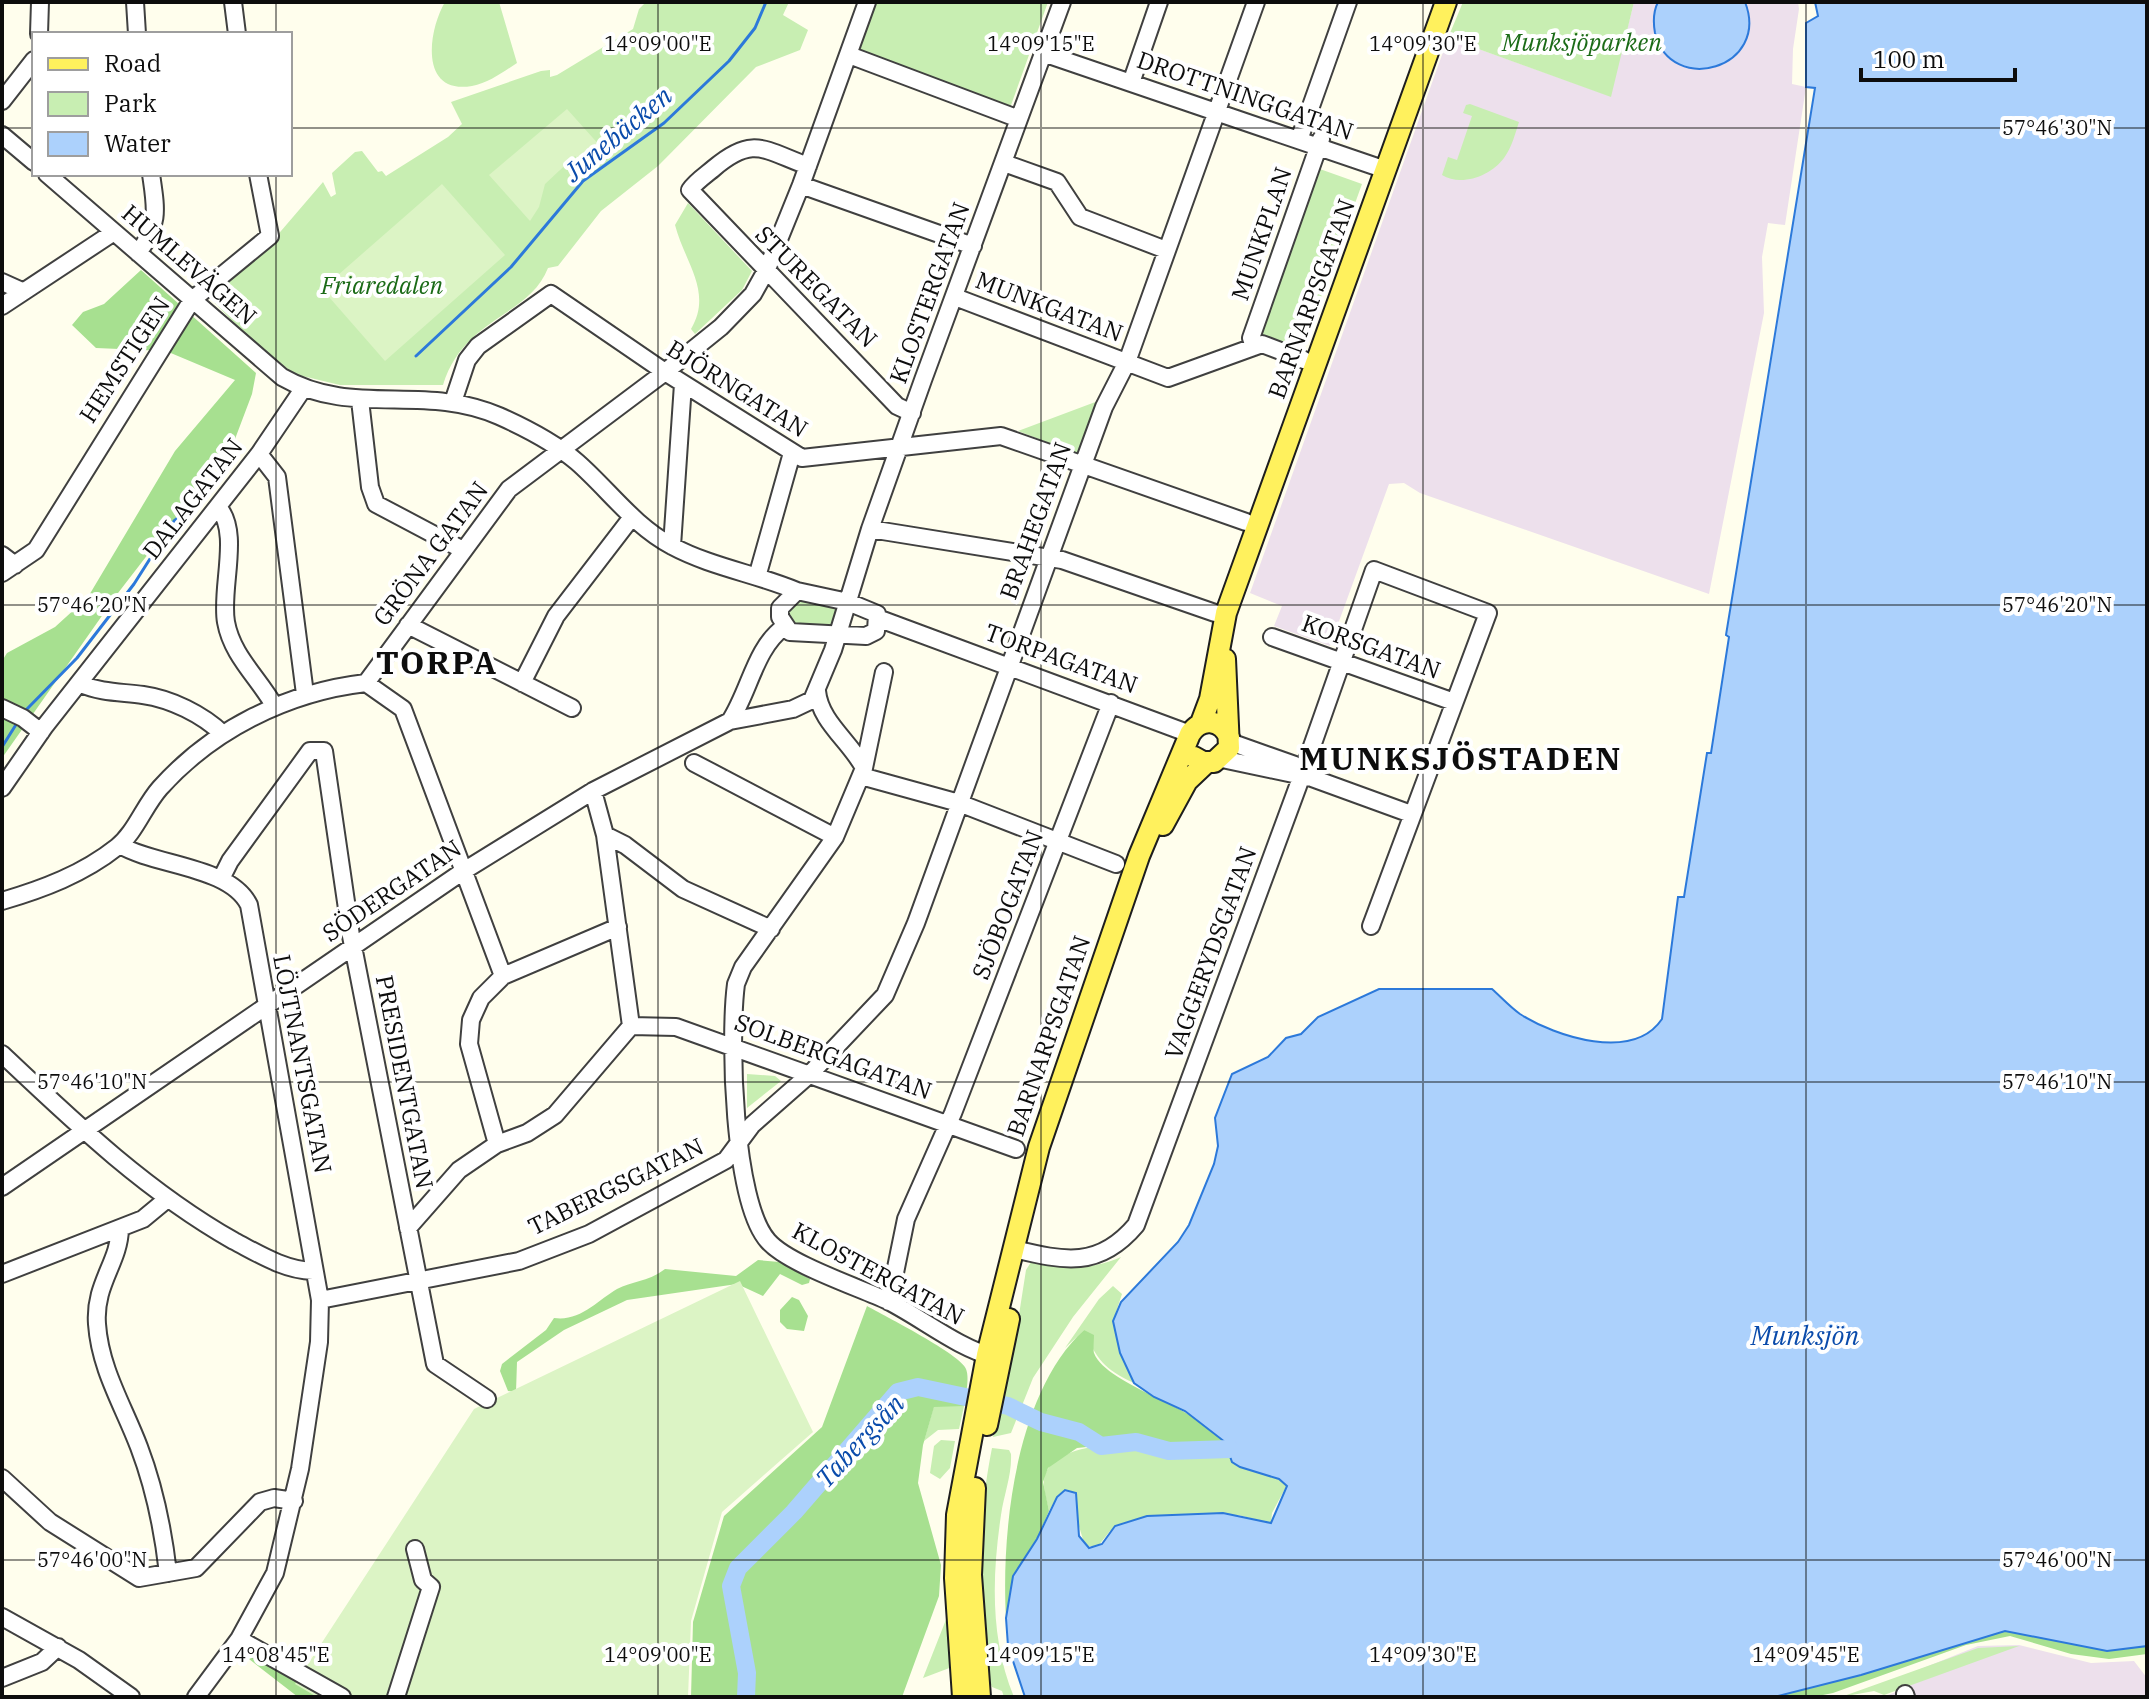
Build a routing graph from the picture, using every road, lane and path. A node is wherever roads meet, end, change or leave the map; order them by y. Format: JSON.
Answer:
{"nodes":[{"id":1,"x":40,"y":2,"type":"edge"},
{"id":2,"x":135,"y":2,"type":"edge"},
{"id":3,"x":233,"y":2,"type":"edge"},
{"id":4,"x":867,"y":2,"type":"edge"},
{"id":5,"x":1062,"y":2,"type":"edge"},
{"id":6,"x":1159,"y":2,"type":"edge"},
{"id":7,"x":1256,"y":2,"type":"edge"},
{"id":8,"x":1348,"y":2,"type":"edge"},
{"id":9,"x":1446,"y":2,"type":"edge"},
{"id":10,"x":39,"y":32,"type":"edge"},
{"id":11,"x":137,"y":32,"type":"edge"},
{"id":12,"x":237,"y":32,"type":"edge"},
{"id":13,"x":1045,"y":48,"type":"junction"},
{"id":14,"x":849,"y":55,"type":"junction"},
{"id":15,"x":32,"y":62,"type":"edge"},
{"id":16,"x":1133,"y":78,"type":"junction"},
{"id":17,"x":2,"y":100,"type":"edge"},
{"id":18,"x":1218,"y":107,"type":"junction"},
{"id":19,"x":1019,"y":119,"type":"junction"},
{"id":20,"x":2,"y":135,"type":"edge"},
{"id":21,"x":1301,"y":135,"type":"junction"},
{"id":22,"x":1320,"y":142,"type":"junction"},
{"id":23,"x":32,"y":160,"type":"edge"},
{"id":24,"x":1004,"y":163,"type":"junction"},
{"id":25,"x":808,"y":166,"type":"junction"},
{"id":26,"x":1387,"y":166,"type":"junction"},
{"id":27,"x":49,"y":176,"type":"edge"},
{"id":28,"x":151,"y":176,"type":"edge"},
{"id":29,"x":258,"y":176,"type":"edge"},
{"id":30,"x":801,"y":185,"type":"junction"},
{"id":31,"x":114,"y":232,"type":"junction"},
{"id":32,"x":973,"y":246,"type":"junction"},
{"id":33,"x":1166,"y":250,"type":"junction"},
{"id":34,"x":138,"y":253,"type":"junction"},
{"id":35,"x":767,"y":269,"type":"junction"},
{"id":36,"x":2,"y":282,"type":"edge"},
{"id":37,"x":22,"y":291,"type":"junction"},
{"id":38,"x":955,"y":297,"type":"junction"},
{"id":39,"x":192,"y":300,"type":"junction"},
{"id":40,"x":2,"y":306,"type":"edge"},
{"id":41,"x":1254,"y":347,"type":"junction"},
{"id":42,"x":1304,"y":360,"type":"dead end"},
{"id":43,"x":1127,"y":362,"type":"junction"},
{"id":44,"x":665,"y":372,"type":"junction"},
{"id":45,"x":683,"y":384,"type":"junction"},
{"id":46,"x":303,"y":389,"type":"junction"},
{"id":47,"x":360,"y":400,"type":"junction"},
{"id":48,"x":453,"y":402,"type":"junction"},
{"id":49,"x":912,"y":413,"type":"junction"},
{"id":50,"x":899,"y":449,"type":"junction"},
{"id":51,"x":561,"y":450,"type":"junction"},
{"id":52,"x":792,"y":453,"type":"junction"},
{"id":53,"x":259,"y":454,"type":"junction"},
{"id":54,"x":1082,"y":465,"type":"junction"},
{"id":55,"x":218,"y":507,"type":"junction"},
{"id":56,"x":632,"y":517,"type":"junction"},
{"id":57,"x":1246,"y":522,"type":"dead end"},
{"id":58,"x":870,"y":529,"type":"junction"},
{"id":59,"x":672,"y":546,"type":"junction"},
{"id":60,"x":463,"y":550,"type":"junction"},
{"id":61,"x":1047,"y":558,"type":"junction"},
{"id":62,"x":6,"y":564,"type":"edge"},
{"id":63,"x":757,"y":577,"type":"junction"},
{"id":64,"x":791,"y":596,"type":"junction"},
{"id":65,"x":848,"y":602,"type":"junction"},
{"id":66,"x":1221,"y":613,"type":"junction"},
{"id":67,"x":880,"y":619,"type":"junction"},
{"id":68,"x":408,"y":625,"type":"junction"},
{"id":69,"x":784,"y":627,"type":"junction"},
{"id":70,"x":914,"y":631,"type":"junction"},
{"id":71,"x":837,"y":636,"type":"junction"},
{"id":72,"x":866,"y":636,"type":"junction"},
{"id":73,"x":1272,"y":637,"type":"dead end"},
{"id":74,"x":1340,"y":663,"type":"junction"},
{"id":75,"x":1009,"y":664,"type":"junction"},
{"id":76,"x":884,"y":672,"type":"dead end"},
{"id":77,"x":366,"y":683,"type":"junction"},
{"id":78,"x":522,"y":683,"type":"junction"},
{"id":79,"x":81,"y":684,"type":"junction"},
{"id":80,"x":817,"y":691,"type":"junction"},
{"id":81,"x":305,"y":694,"type":"junction"},
{"id":82,"x":1454,"y":702,"type":"junction"},
{"id":83,"x":1111,"y":703,"type":"junction"},
{"id":84,"x":275,"y":707,"type":"junction"},
{"id":85,"x":2,"y":708,"type":"edge"},
{"id":86,"x":572,"y":708,"type":"dead end"},
{"id":87,"x":730,"y":721,"type":"junction"},
{"id":88,"x":41,"y":732,"type":"junction"},
{"id":89,"x":1193,"y":733,"type":"junction"},
{"id":90,"x":223,"y":734,"type":"junction"},
{"id":91,"x":1222,"y":750,"type":"junction"},
{"id":92,"x":694,"y":763,"type":"dead end"},
{"id":93,"x":862,"y":772,"type":"junction"},
{"id":94,"x":1301,"y":776,"type":"junction"},
{"id":95,"x":2,"y":788,"type":"edge"},
{"id":96,"x":593,"y":791,"type":"junction"},
{"id":97,"x":959,"y":803,"type":"junction"},
{"id":98,"x":1411,"y":814,"type":"junction"},
{"id":99,"x":605,"y":835,"type":"junction"},
{"id":100,"x":835,"y":837,"type":"junction"},
{"id":101,"x":1057,"y":842,"type":"junction"},
{"id":102,"x":120,"y":845,"type":"junction"},
{"id":103,"x":1116,"y":864,"type":"dead end"},
{"id":104,"x":462,"y":872,"type":"junction"},
{"id":105,"x":221,"y":879,"type":"junction"},
{"id":106,"x":2,"y":901,"type":"edge"},
{"id":107,"x":1371,"y":926,"type":"dead end"},
{"id":108,"x":618,"y":927,"type":"junction"},
{"id":109,"x":771,"y":929,"type":"junction"},
{"id":110,"x":353,"y":946,"type":"junction"},
{"id":111,"x":503,"y":976,"type":"junction"},
{"id":112,"x":265,"y":1007,"type":"junction"},
{"id":113,"x":631,"y":1026,"type":"junction"},
{"id":114,"x":734,"y":1047,"type":"junction"},
{"id":115,"x":2,"y":1054,"type":"edge"},
{"id":116,"x":810,"y":1074,"type":"junction"},
{"id":117,"x":946,"y":1123,"type":"junction"},
{"id":118,"x":85,"y":1130,"type":"junction"},
{"id":119,"x":497,"y":1144,"type":"junction"},
{"id":120,"x":739,"y":1145,"type":"junction"},
{"id":121,"x":1016,"y":1149,"type":"dead end"},
{"id":122,"x":2,"y":1187,"type":"edge"},
{"id":123,"x":166,"y":1200,"type":"junction"},
{"id":124,"x":408,"y":1228,"type":"junction"},
{"id":125,"x":120,"y":1229,"type":"junction"},
{"id":126,"x":1018,"y":1250,"type":"junction"},
{"id":127,"x":313,"y":1271,"type":"junction"},
{"id":128,"x":2,"y":1274,"type":"edge"},
{"id":129,"x":418,"y":1283,"type":"junction"},
{"id":130,"x":320,"y":1300,"type":"junction"},
{"id":131,"x":889,"y":1302,"type":"junction"},
{"id":132,"x":994,"y":1357,"type":"junction"},
{"id":133,"x":487,"y":1399,"type":"dead end"},
{"id":134,"x":981,"y":1418,"type":"junction"},
{"id":135,"x":2,"y":1478,"type":"edge"},
{"id":136,"x":294,"y":1501,"type":"junction"},
{"id":137,"x":415,"y":1549,"type":"dead end"},
{"id":138,"x":168,"y":1573,"type":"junction"},
{"id":139,"x":2,"y":1617,"type":"edge"},
{"id":140,"x":239,"y":1639,"type":"junction"},
{"id":141,"x":58,"y":1647,"type":"junction"},
{"id":142,"x":2,"y":1678,"type":"edge"},
{"id":143,"x":131,"y":1697,"type":"edge"},
{"id":144,"x":196,"y":1697,"type":"edge"},
{"id":145,"x":342,"y":1697,"type":"edge"},
{"id":146,"x":396,"y":1697,"type":"edge"},
{"id":147,"x":963,"y":1697,"type":"edge"},
{"id":148,"x":980,"y":1697,"type":"edge"}],
"edges":[{"from":1,"to":10,"type":"street"},
{"from":2,"to":11,"type":"street"},
{"from":3,"to":12,"type":"street"},
{"from":4,"to":14,"type":"street","name":"GRÖNA GATAN"},
{"from":5,"to":13,"type":"street","name":"KLOSTERGATAN"},
{"from":6,"to":16,"type":"street"},
{"from":7,"to":18,"type":"street","name":"BRAHEGATAN"},
{"from":8,"to":21,"type":"street"},
{"from":9,"to":26,"type":"main road","name":"BARNARPSGATAN"},
{"from":13,"to":16,"type":"street","name":"DROTTNINGGATAN"},
{"from":13,"to":19,"type":"street","name":"KLOSTERGATAN"},
{"from":14,"to":19,"type":"street"},
{"from":14,"to":25,"type":"street","name":"GRÖNA GATAN"},
{"from":15,"to":17,"type":"street"},
{"from":16,"to":18,"type":"street","name":"DROTTNINGGATAN"},
{"from":18,"to":21,"type":"street","name":"DROTTNINGGATAN"},
{"from":18,"to":33,"type":"street","name":"BRAHEGATAN"},
{"from":19,"to":24,"type":"street","name":"KLOSTERGATAN"},
{"from":20,"to":23,"type":"street"},
{"from":21,"to":22,"type":"street","name":"DROTTNINGGATAN"},
{"from":22,"to":26,"type":"street","name":"DROTTNINGGATAN"},
{"from":22,"to":41,"type":"street","name":"MUNKPLAN"},
{"from":24,"to":32,"type":"street","name":"KLOSTERGATAN"},
{"from":24,"to":33,"type":"street"},
{"from":25,"to":30,"type":"street","name":"GRÖNA GATAN"},
{"from":25,"to":35,"type":"street","name":"STUREGATAN"},
{"from":26,"to":66,"type":"main road","name":"BARNARPSGATAN"},
{"from":27,"to":31,"type":"street","name":"HUMLEVÄGEN"},
{"from":28,"to":34,"type":"street"},
{"from":29,"to":39,"type":"street","name":"HEMSTIGEN"},
{"from":30,"to":32,"type":"street"},
{"from":30,"to":35,"type":"street","name":"GRÖNA GATAN"},
{"from":31,"to":34,"type":"street","name":"HUMLEVÄGEN"},
{"from":31,"to":37,"type":"street"},
{"from":32,"to":38,"type":"street","name":"KLOSTERGATAN"},
{"from":33,"to":43,"type":"street","name":"BRAHEGATAN"},
{"from":34,"to":39,"type":"street","name":"HUMLEVÄGEN"},
{"from":35,"to":44,"type":"street","name":"GRÖNA GATAN"},
{"from":35,"to":49,"type":"street","name":"STUREGATAN"},
{"from":36,"to":37,"type":"street"},
{"from":37,"to":40,"type":"street"},
{"from":38,"to":43,"type":"street","name":"MUNKGATAN"},
{"from":38,"to":49,"type":"street","name":"KLOSTERGATAN"},
{"from":39,"to":46,"type":"street","name":"HUMLEVÄGEN"},
{"from":39,"to":62,"type":"street","name":"HEMSTIGEN"},
{"from":41,"to":42,"type":"street"},
{"from":41,"to":43,"type":"street","name":"MUNKGATAN"},
{"from":43,"to":54,"type":"street","name":"BRAHEGATAN"},
{"from":44,"to":45,"type":"street","name":"BJÖRNGATAN"},
{"from":44,"to":48,"type":"street","name":"BJÖRNGATAN"},
{"from":44,"to":51,"type":"street","name":"GRÖNA GATAN"},
{"from":45,"to":52,"type":"street","name":"BJÖRNGATAN"},
{"from":45,"to":59,"type":"street"},
{"from":46,"to":47,"type":"street"},
{"from":46,"to":53,"type":"street","name":"DALAGATAN"},
{"from":47,"to":48,"type":"street"},
{"from":47,"to":60,"type":"street"},
{"from":48,"to":51,"type":"street"},
{"from":49,"to":50,"type":"street","name":"KLOSTERGATAN"},
{"from":50,"to":52,"type":"street","name":"BJÖRNGATAN"},
{"from":50,"to":54,"type":"street","name":"BJÖRNGATAN"},
{"from":50,"to":58,"type":"street","name":"KLOSTERGATAN"},
{"from":51,"to":56,"type":"street"},
{"from":51,"to":60,"type":"street","name":"GRÖNA GATAN"},
{"from":52,"to":63,"type":"street"},
{"from":53,"to":55,"type":"street","name":"DALAGATAN"},
{"from":53,"to":81,"type":"street"},
{"from":54,"to":57,"type":"street","name":"BJÖRNGATAN"},
{"from":54,"to":61,"type":"street","name":"BRAHEGATAN"},
{"from":55,"to":79,"type":"street","name":"DALAGATAN"},
{"from":55,"to":84,"type":"street"},
{"from":56,"to":59,"type":"street"},
{"from":56,"to":78,"type":"street"},
{"from":58,"to":61,"type":"street"},
{"from":58,"to":65,"type":"street","name":"KLOSTERGATAN"},
{"from":59,"to":63,"type":"street"},
{"from":60,"to":68,"type":"street","name":"GRÖNA GATAN"},
{"from":61,"to":66,"type":"street"},
{"from":61,"to":75,"type":"street","name":"BRAHEGATAN"},
{"from":63,"to":64,"type":"street"},
{"from":64,"to":65,"type":"street","name":"TORPAGATAN"},
{"from":64,"to":69,"type":"street"},
{"from":65,"to":67,"type":"street","name":"TORPAGATAN"},
{"from":65,"to":71,"type":"street","name":"KLOSTERGATAN"},
{"from":66,"to":89,"type":"main road","name":"BARNARPSGATAN"},
{"from":66,"to":91,"type":"main road","name":"BARNARPSGATAN"},
{"from":67,"to":70,"type":"street","name":"TORPAGATAN"},
{"from":67,"to":72,"type":"street"},
{"from":68,"to":77,"type":"street","name":"GRÖNA GATAN"},
{"from":68,"to":78,"type":"street"},
{"from":69,"to":71,"type":"street","name":"TORPAGATAN"},
{"from":69,"to":87,"type":"street"},
{"from":70,"to":72,"type":"street","name":"TORPAGATAN"},
{"from":70,"to":75,"type":"street","name":"TORPAGATAN"},
{"from":71,"to":72,"type":"street","name":"TORPAGATAN"},
{"from":71,"to":80,"type":"street","name":"KLOSTERGATAN"},
{"from":73,"to":74,"type":"street","name":"KORSGATAN"},
{"from":74,"to":82,"type":"street","name":"KORSGATAN"},
{"from":74,"to":82,"type":"street","name":"VAGGERYDSGATAN"},
{"from":74,"to":94,"type":"street","name":"VAGGERYDSGATAN"},
{"from":75,"to":83,"type":"street","name":"TORPAGATAN"},
{"from":75,"to":97,"type":"street","name":"BRAHEGATAN"},
{"from":76,"to":93,"type":"street","name":"KLOSTERGATAN"},
{"from":77,"to":81,"type":"street"},
{"from":77,"to":104,"type":"street"},
{"from":78,"to":86,"type":"street"},
{"from":79,"to":88,"type":"street","name":"DALAGATAN"},
{"from":79,"to":90,"type":"street"},
{"from":80,"to":87,"type":"street","name":"SÖDERGATAN"},
{"from":80,"to":93,"type":"street"},
{"from":81,"to":84,"type":"street"},
{"from":82,"to":98,"type":"street"},
{"from":83,"to":89,"type":"street","name":"TORPAGATAN"},
{"from":83,"to":101,"type":"street","name":"SJÖBOGATAN"},
{"from":84,"to":90,"type":"street"},
{"from":85,"to":88,"type":"street"},
{"from":87,"to":96,"type":"street","name":"SÖDERGATAN"},
{"from":88,"to":95,"type":"street","name":"DALAGATAN"},
{"from":89,"to":91,"type":"main road"},
{"from":89,"to":91,"type":"main road"},
{"from":89,"to":126,"type":"main road","name":"BARNARPSGATAN"},
{"from":90,"to":102,"type":"street"},
{"from":91,"to":94,"type":"street"},
{"from":91,"to":126,"type":"main road","name":"BARNARPSGATAN"},
{"from":92,"to":100,"type":"street"},
{"from":93,"to":97,"type":"street"},
{"from":93,"to":100,"type":"street","name":"KLOSTERGATAN"},
{"from":94,"to":98,"type":"street"},
{"from":94,"to":126,"type":"street","name":"VAGGERYDSGATAN"},
{"from":96,"to":99,"type":"street"},
{"from":96,"to":104,"type":"street","name":"SÖDERGATAN"},
{"from":97,"to":101,"type":"street"},
{"from":97,"to":116,"type":"street","name":"BRAHEGATAN"},
{"from":98,"to":107,"type":"street"},
{"from":99,"to":108,"type":"street"},
{"from":99,"to":109,"type":"street"},
{"from":100,"to":109,"type":"street","name":"KLOSTERGATAN"},
{"from":101,"to":103,"type":"street"},
{"from":101,"to":117,"type":"street","name":"SJÖBOGATAN"},
{"from":102,"to":105,"type":"street"},
{"from":102,"to":106,"type":"street"},
{"from":104,"to":110,"type":"street","name":"SÖDERGATAN"},
{"from":104,"to":111,"type":"street"},
{"from":105,"to":110,"type":"street","name":"PRESIDENTGATAN"},
{"from":105,"to":112,"type":"street","name":"LÖJTNANTSGATAN"},
{"from":108,"to":111,"type":"street"},
{"from":108,"to":113,"type":"street"},
{"from":109,"to":114,"type":"street","name":"KLOSTERGATAN"},
{"from":110,"to":112,"type":"street","name":"SÖDERGATAN"},
{"from":110,"to":124,"type":"street","name":"PRESIDENTGATAN"},
{"from":111,"to":119,"type":"street"},
{"from":112,"to":118,"type":"street","name":"SÖDERGATAN"},
{"from":112,"to":127,"type":"street","name":"LÖJTNANTSGATAN"},
{"from":113,"to":114,"type":"street","name":"SOLBERGAGATAN"},
{"from":113,"to":119,"type":"street"},
{"from":114,"to":116,"type":"street","name":"SOLBERGAGATAN"},
{"from":114,"to":120,"type":"street","name":"KLOSTERGATAN"},
{"from":115,"to":118,"type":"street"},
{"from":116,"to":117,"type":"street","name":"SOLBERGAGATAN"},
{"from":116,"to":120,"type":"street","name":"BRAHEGATAN"},
{"from":117,"to":121,"type":"street","name":"SOLBERGAGATAN"},
{"from":117,"to":131,"type":"street","name":"SJÖBOGATAN"},
{"from":118,"to":122,"type":"street","name":"SÖDERGATAN"},
{"from":118,"to":123,"type":"street"},
{"from":119,"to":124,"type":"street"},
{"from":120,"to":129,"type":"street","name":"TABERGSGATAN"},
{"from":120,"to":131,"type":"street","name":"KLOSTERGATAN"},
{"from":123,"to":125,"type":"street"},
{"from":123,"to":127,"type":"street"},
{"from":124,"to":129,"type":"street","name":"PRESIDENTGATAN"},
{"from":125,"to":128,"type":"street"},
{"from":125,"to":138,"type":"street"},
{"from":126,"to":132,"type":"main road","name":"BARNARPSGATAN"},
{"from":127,"to":130,"type":"street","name":"LÖJTNANTSGATAN"},
{"from":129,"to":130,"type":"street","name":"TABERGSGATAN"},
{"from":129,"to":133,"type":"street","name":"PRESIDENTGATAN"},
{"from":130,"to":136,"type":"street","name":"LÖJTNANTSGATAN"},
{"from":131,"to":132,"type":"street","name":"KLOSTERGATAN"},
{"from":132,"to":134,"type":"main road","name":"BARNARPSGATAN"},
{"from":134,"to":147,"type":"main road"},
{"from":134,"to":148,"type":"main road"},
{"from":135,"to":138,"type":"street"},
{"from":136,"to":138,"type":"street"},
{"from":136,"to":140,"type":"street","name":"LÖJTNANTSGATAN"},
{"from":137,"to":146,"type":"street"},
{"from":139,"to":141,"type":"street"},
{"from":140,"to":144,"type":"street","name":"LÖJTNANTSGATAN"},
{"from":140,"to":145,"type":"street"},
{"from":141,"to":142,"type":"street"},
{"from":141,"to":143,"type":"street"}]}
